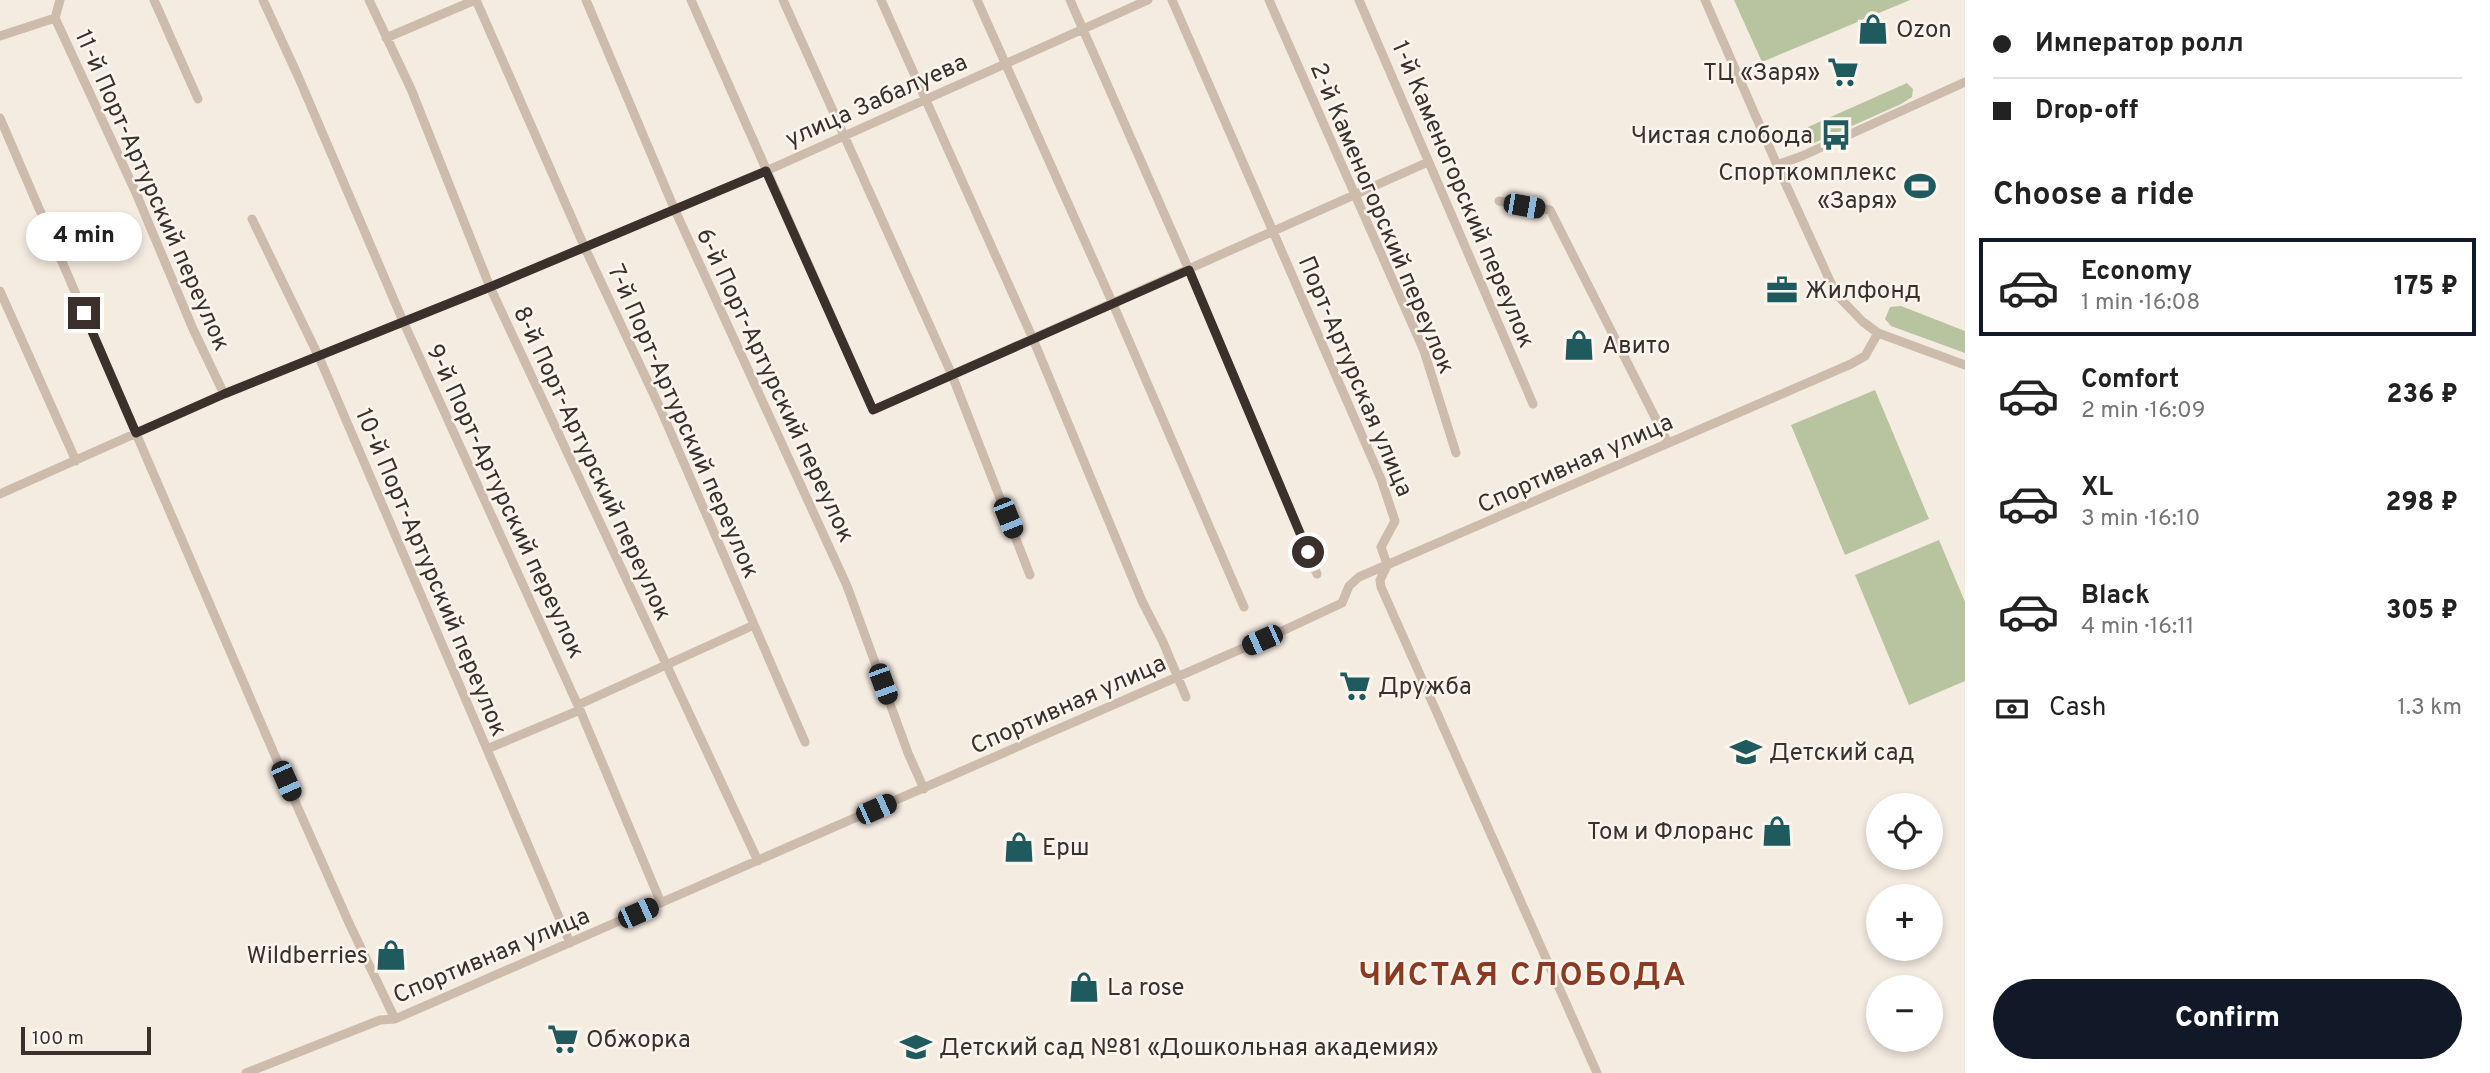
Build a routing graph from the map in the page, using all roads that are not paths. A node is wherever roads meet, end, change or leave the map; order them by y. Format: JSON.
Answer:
{"nodes":[{"id":1,"x":60,"y":0,"type":"edge"},
{"id":2,"x":154,"y":0,"type":"edge"},
{"id":3,"x":263,"y":0,"type":"edge"},
{"id":4,"x":369,"y":0,"type":"edge"},
{"id":5,"x":475,"y":0,"type":"edge"},
{"id":6,"x":586,"y":0,"type":"edge"},
{"id":7,"x":691,"y":0,"type":"edge"},
{"id":8,"x":783,"y":0,"type":"edge"},
{"id":9,"x":881,"y":0,"type":"edge"},
{"id":10,"x":976,"y":0,"type":"edge"},
{"id":11,"x":1070,"y":0,"type":"edge"},
{"id":12,"x":1148,"y":0,"type":"edge"},
{"id":13,"x":1172,"y":0,"type":"edge"},
{"id":14,"x":1269,"y":0,"type":"edge"},
{"id":15,"x":1359,"y":0,"type":"edge"},
{"id":16,"x":1705,"y":0,"type":"edge"},
{"id":17,"x":55,"y":18,"type":"junction"},
{"id":18,"x":1083,"y":29,"type":"junction"},
{"id":19,"x":0,"y":36,"type":"edge"},
{"id":20,"x":386,"y":38,"type":"junction"},
{"id":21,"x":1005,"y":64,"type":"junction"},
{"id":22,"x":1965,"y":82,"type":"edge"},
{"id":23,"x":198,"y":99,"type":"dead end"},
{"id":24,"x":926,"y":99,"type":"junction"},
{"id":25,"x":0,"y":118,"type":"edge"},
{"id":26,"x":845,"y":135,"type":"junction"},
{"id":27,"x":1428,"y":162,"type":"junction"},
{"id":28,"x":1777,"y":165,"type":"junction"},
{"id":29,"x":766,"y":171,"type":"junction"},
{"id":30,"x":1354,"y":195,"type":"junction"},
{"id":31,"x":1499,"y":201,"type":"dead end"},
{"id":32,"x":674,"y":208,"type":"junction"},
{"id":33,"x":252,"y":219,"type":"dead end"},
{"id":34,"x":1274,"y":232,"type":"junction"},
{"id":35,"x":584,"y":247,"type":"junction"},
{"id":36,"x":1189,"y":270,"type":"junction"},
{"id":37,"x":490,"y":287,"type":"junction"},
{"id":38,"x":0,"y":291,"type":"edge"},
{"id":39,"x":1113,"y":304,"type":"junction"},
{"id":40,"x":403,"y":321,"type":"junction"},
{"id":41,"x":1878,"y":333,"type":"junction"},
{"id":42,"x":1033,"y":339,"type":"junction"},
{"id":43,"x":319,"y":357,"type":"junction"},
{"id":44,"x":1965,"y":365,"type":"edge"},
{"id":45,"x":952,"y":375,"type":"junction"},
{"id":46,"x":224,"y":394,"type":"junction"},
{"id":47,"x":1533,"y":404,"type":"dead end"},
{"id":48,"x":136,"y":433,"type":"junction"},
{"id":49,"x":1668,"y":443,"type":"junction"},
{"id":50,"x":1456,"y":453,"type":"dead end"},
{"id":51,"x":76,"y":461,"type":"junction"},
{"id":52,"x":0,"y":494,"type":"edge"},
{"id":53,"x":1387,"y":564,"type":"junction"},
{"id":54,"x":1317,"y":574,"type":"dead end"},
{"id":55,"x":1030,"y":575,"type":"dead end"},
{"id":56,"x":1244,"y":607,"type":"dead end"},
{"id":57,"x":754,"y":625,"type":"junction"},
{"id":58,"x":667,"y":665,"type":"junction"},
{"id":59,"x":1177,"y":677,"type":"junction"},
{"id":60,"x":1186,"y":697,"type":"dead end"},
{"id":61,"x":579,"y":708,"type":"junction"},
{"id":62,"x":805,"y":742,"type":"dead end"},
{"id":63,"x":487,"y":749,"type":"junction"},
{"id":64,"x":924,"y":789,"type":"junction"},
{"id":65,"x":758,"y":861,"type":"junction"},
{"id":66,"x":661,"y":903,"type":"junction"},
{"id":67,"x":570,"y":943,"type":"junction"},
{"id":68,"x":395,"y":1018,"type":"junction"},
{"id":69,"x":246,"y":1073,"type":"edge"},
{"id":70,"x":1597,"y":1073,"type":"edge"}],
"edges":[{"from":1,"to":17,"type":"street","name":"11-й Порт-Артурский переулок"},
{"from":2,"to":23,"type":"street"},
{"from":3,"to":40,"type":"street","name":"9-й Порт-Артурский переулок"},
{"from":4,"to":20,"type":"street","name":"8-й Порт-Артурский переулок"},
{"from":5,"to":20,"type":"street"},
{"from":5,"to":35,"type":"street","name":"7-й Порт-Артурский переулок"},
{"from":6,"to":32,"type":"street","name":"6-й Порт-Артурский переулок"},
{"from":7,"to":29,"type":"street"},
{"from":8,"to":26,"type":"street"},
{"from":9,"to":24,"type":"street"},
{"from":10,"to":21,"type":"street"},
{"from":11,"to":18,"type":"street"},
{"from":12,"to":18,"type":"street","name":"улица Забалуева"},
{"from":13,"to":34,"type":"street","name":"Порт-Артурская улица"},
{"from":14,"to":30,"type":"street","name":"2-й Каменогорский переулок"},
{"from":15,"to":27,"type":"street","name":"1-й Каменогорский переулок"},
{"from":16,"to":28,"type":"street"},
{"from":17,"to":19,"type":"street"},
{"from":17,"to":46,"type":"street","name":"11-й Порт-Артурский переулок"},
{"from":18,"to":21,"type":"street","name":"улица Забалуева"},
{"from":18,"to":36,"type":"street"},
{"from":20,"to":37,"type":"street","name":"8-й Порт-Артурский переулок"},
{"from":21,"to":24,"type":"street","name":"улица Забалуева"},
{"from":21,"to":39,"type":"street"},
{"from":22,"to":28,"type":"street"},
{"from":24,"to":26,"type":"street","name":"улица Забалуева"},
{"from":24,"to":42,"type":"street"},
{"from":25,"to":48,"type":"street"},
{"from":26,"to":29,"type":"street","name":"улица Забалуева"},
{"from":26,"to":45,"type":"street"},
{"from":27,"to":30,"type":"street"},
{"from":27,"to":47,"type":"street","name":"1-й Каменогорский переулок"},
{"from":28,"to":41,"type":"street"},
{"from":29,"to":32,"type":"street","name":"улица Забалуева"},
{"from":29,"to":45,"type":"street"},
{"from":30,"to":34,"type":"street"},
{"from":30,"to":50,"type":"street","name":"2-й Каменогорский переулок"},
{"from":31,"to":49,"type":"street"},
{"from":32,"to":35,"type":"street","name":"улица Забалуева"},
{"from":32,"to":64,"type":"street","name":"6-й Порт-Артурский переулок"},
{"from":33,"to":43,"type":"street","name":"10-й Порт-Артурский переулок"},
{"from":34,"to":36,"type":"street"},
{"from":34,"to":53,"type":"street","name":"Порт-Артурская улица"},
{"from":35,"to":37,"type":"street","name":"улица Забалуева"},
{"from":35,"to":57,"type":"street","name":"7-й Порт-Артурский переулок"},
{"from":36,"to":39,"type":"street"},
{"from":36,"to":54,"type":"street"},
{"from":37,"to":40,"type":"street","name":"улица Забалуева"},
{"from":37,"to":58,"type":"street","name":"8-й Порт-Артурский переулок"},
{"from":38,"to":51,"type":"street"},
{"from":39,"to":42,"type":"street"},
{"from":39,"to":56,"type":"street"},
{"from":40,"to":43,"type":"street","name":"улица Забалуева"},
{"from":40,"to":61,"type":"street","name":"9-й Порт-Артурский переулок"},
{"from":41,"to":44,"type":"street"},
{"from":41,"to":49,"type":"street","name":"Спортивная улица"},
{"from":42,"to":45,"type":"street"},
{"from":42,"to":59,"type":"street"},
{"from":43,"to":46,"type":"street","name":"улица Забалуева"},
{"from":43,"to":63,"type":"street","name":"10-й Порт-Артурский переулок"},
{"from":45,"to":55,"type":"street"},
{"from":46,"to":48,"type":"street","name":"улица Забалуева"},
{"from":48,"to":51,"type":"street","name":"улица Забалуева"},
{"from":48,"to":68,"type":"street"},
{"from":49,"to":53,"type":"street","name":"Спортивная улица"},
{"from":51,"to":52,"type":"street","name":"улица Забалуева"},
{"from":53,"to":59,"type":"street","name":"Спортивная улица"},
{"from":53,"to":70,"type":"street","name":"Порт-Артурская улица"},
{"from":57,"to":58,"type":"street"},
{"from":57,"to":62,"type":"street","name":"7-й Порт-Артурский переулок"},
{"from":58,"to":61,"type":"street"},
{"from":58,"to":65,"type":"street","name":"8-й Порт-Артурский переулок"},
{"from":59,"to":60,"type":"street"},
{"from":59,"to":64,"type":"street","name":"Спортивная улица"},
{"from":61,"to":63,"type":"street"},
{"from":61,"to":66,"type":"street","name":"9-й Порт-Артурский переулок"},
{"from":63,"to":67,"type":"street","name":"10-й Порт-Артурский переулок"},
{"from":64,"to":65,"type":"street","name":"Спортивная улица"},
{"from":65,"to":66,"type":"street","name":"Спортивная улица"},
{"from":66,"to":67,"type":"street","name":"Спортивная улица"},
{"from":67,"to":68,"type":"street","name":"Спортивная улица"},
{"from":68,"to":69,"type":"street","name":"Спортивная улица"}]}
